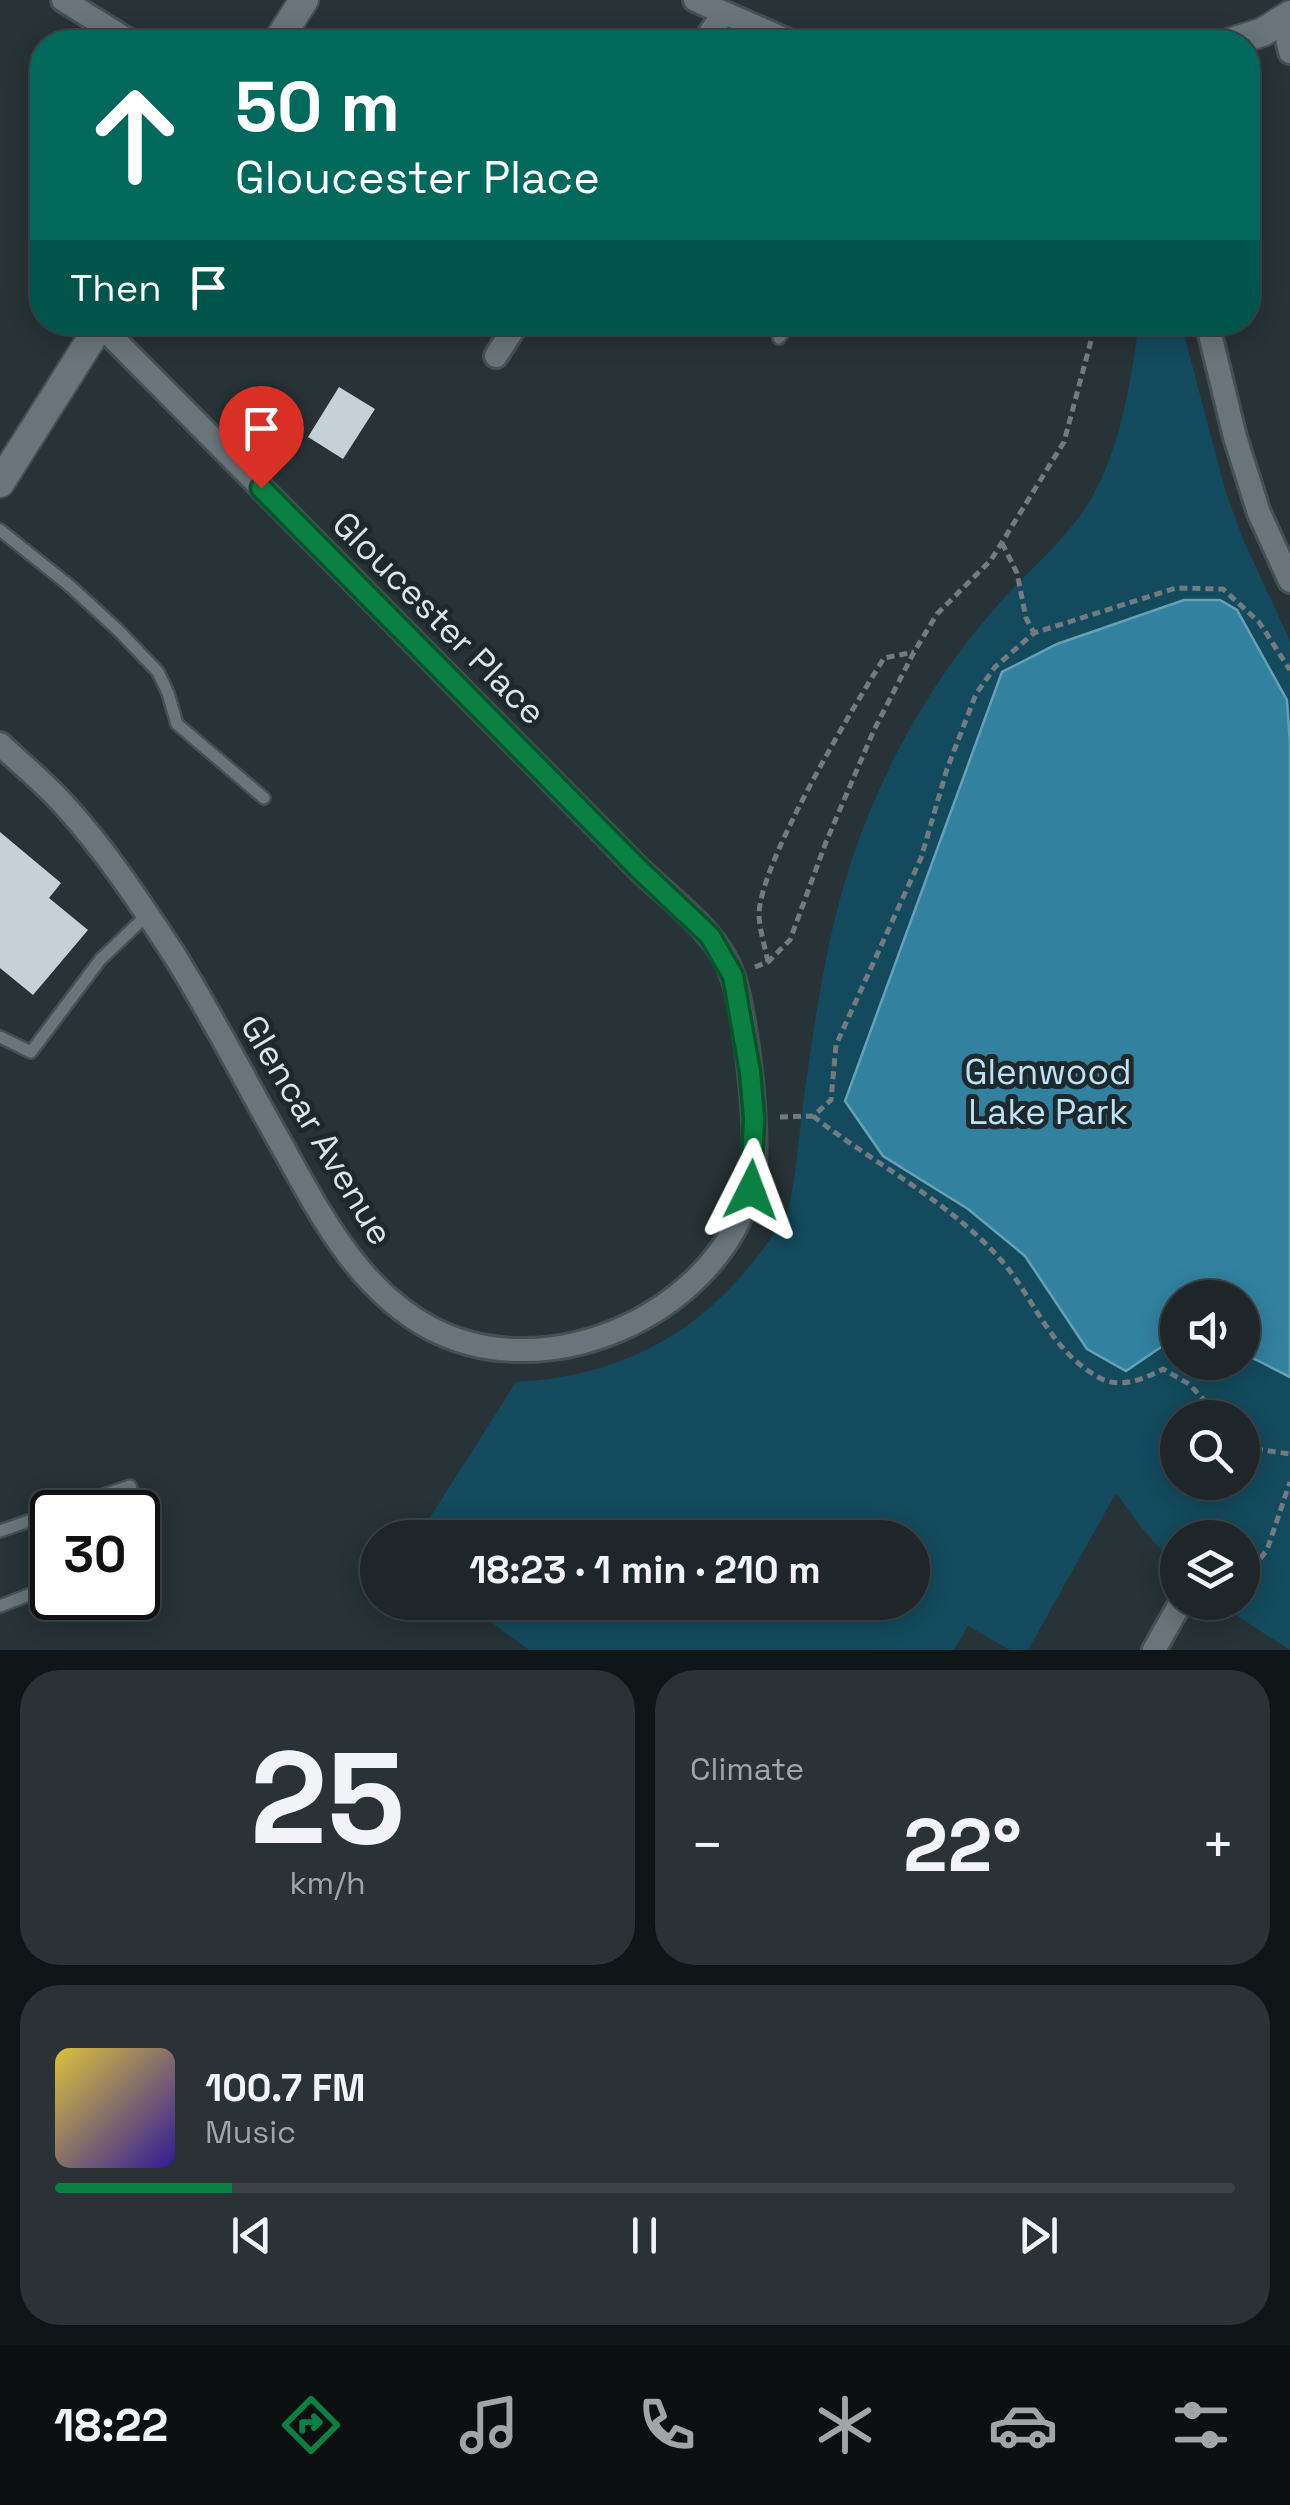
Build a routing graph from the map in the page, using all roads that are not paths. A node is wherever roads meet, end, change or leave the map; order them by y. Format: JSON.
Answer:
{"nodes":[{"id":1,"x":63,"y":0,"type":"edge"},
{"id":2,"x":304,"y":0,"type":"edge"},
{"id":3,"x":695,"y":0,"type":"edge"},
{"id":4,"x":723,"y":14,"type":"junction"},
{"id":5,"x":1286,"y":17,"type":"edge"},
{"id":6,"x":112,"y":30,"type":"edge"},
{"id":7,"x":285,"y":30,"type":"edge"},
{"id":8,"x":712,"y":30,"type":"edge"},
{"id":9,"x":762,"y":30,"type":"edge"},
{"id":10,"x":1260,"y":33,"type":"edge"},
{"id":11,"x":1290,"y":52,"type":"edge"},
{"id":12,"x":94,"y":335,"type":"edge"},
{"id":13,"x":112,"y":335,"type":"edge"},
{"id":14,"x":510,"y":335,"type":"edge"},
{"id":15,"x":781,"y":335,"type":"edge"},
{"id":16,"x":1210,"y":335,"type":"edge"},
{"id":17,"x":779,"y":338,"type":"dead end"},
{"id":18,"x":496,"y":356,"type":"dead end"},
{"id":19,"x":0,"y":484,"type":"edge"},
{"id":20,"x":0,"y":530,"type":"edge"},
{"id":21,"x":1290,"y":581,"type":"edge"},
{"id":22,"x":0,"y":744,"type":"edge"},
{"id":23,"x":264,"y":798,"type":"dead end"},
{"id":24,"x":147,"y":915,"type":"junction"},
{"id":25,"x":726,"y":962,"type":"joint"},
{"id":26,"x":0,"y":1037,"type":"edge"},
{"id":27,"x":30,"y":1520,"type":"edge"},
{"id":28,"x":0,"y":1531,"type":"edge"},
{"id":29,"x":30,"y":1594,"type":"edge"},
{"id":30,"x":0,"y":1606,"type":"edge"},
{"id":31,"x":1171,"y":1620,"type":"edge"},
{"id":32,"x":1154,"y":1650,"type":"edge"}],
"edges":[{"from":1,"to":6,"type":"street"},
{"from":2,"to":7,"type":"street"},
{"from":3,"to":4,"type":"street"},
{"from":4,"to":8,"type":"street"},
{"from":4,"to":9,"type":"street"},
{"from":5,"to":10,"type":"street"},
{"from":5,"to":11,"type":"street"},
{"from":12,"to":19,"type":"street"},
{"from":13,"to":25,"type":"street","name":"Gloucester Place"},
{"from":14,"to":18,"type":"street"},
{"from":15,"to":17,"type":"lane"},
{"from":16,"to":21,"type":"street"},
{"from":20,"to":23,"type":"lane"},
{"from":22,"to":24,"type":"street","name":"Glencar Avenue"},
{"from":24,"to":25,"type":"street","name":"Glencar Avenue"},
{"from":24,"to":26,"type":"lane"},
{"from":27,"to":28,"type":"lane"},
{"from":29,"to":30,"type":"lane"},
{"from":31,"to":32,"type":"street"}]}
